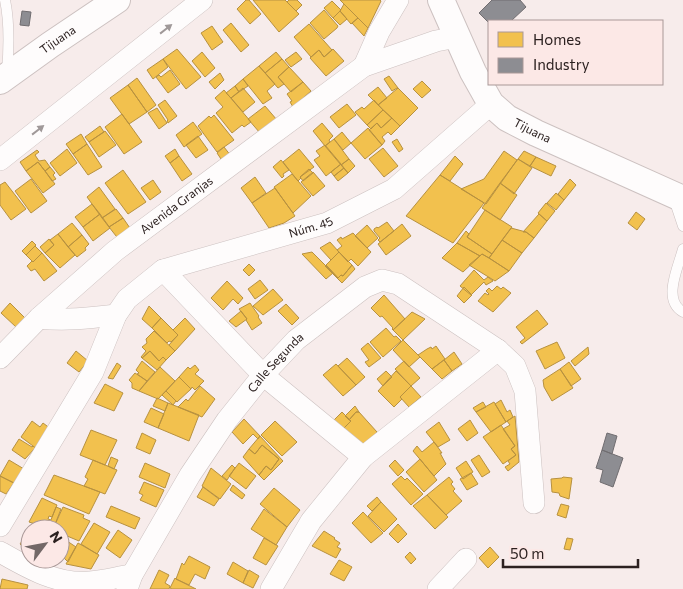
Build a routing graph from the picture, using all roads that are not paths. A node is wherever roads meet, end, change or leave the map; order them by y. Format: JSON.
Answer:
{"nodes":[{"id":1,"x":5,"y":0,"type":"edge"},
{"id":2,"x":118,"y":0,"type":"edge"},
{"id":3,"x":202,"y":0,"type":"edge"},
{"id":4,"x":398,"y":0,"type":"edge"},
{"id":5,"x":441,"y":0,"type":"edge"},
{"id":6,"x":457,"y":37,"type":"junction"},
{"id":7,"x":364,"y":66,"type":"junction"},
{"id":8,"x":3,"y":78,"type":"edge"},
{"id":9,"x":491,"y":104,"type":"junction"},
{"id":10,"x":0,"y":160,"type":"edge"},
{"id":11,"x":681,"y":212,"type":"edge"},
{"id":12,"x":683,"y":249,"type":"edge"},
{"id":13,"x":164,"y":270,"type":"junction"},
{"id":14,"x":683,"y":312,"type":"edge"},
{"id":15,"x":116,"y":315,"type":"junction"},
{"id":16,"x":39,"y":318,"type":"junction"},
{"id":17,"x":498,"y":350,"type":"junction"},
{"id":18,"x":0,"y":358,"type":"edge"},
{"id":19,"x":263,"y":375,"type":"junction"},
{"id":20,"x":363,"y":457,"type":"junction"},
{"id":21,"x":534,"y":503,"type":"dead end"},
{"id":22,"x":0,"y":526,"type":"edge"},
{"id":23,"x":0,"y":552,"type":"edge"},
{"id":24,"x":466,"y":559,"type":"dead end"},
{"id":25,"x":129,"y":582,"type":"edge"},
{"id":26,"x":271,"y":589,"type":"edge"},
{"id":27,"x":438,"y":589,"type":"edge"}],
"edges":[{"from":1,"to":8,"type":"lane"},
{"from":2,"to":8,"type":"street","name":"Tijuana"},
{"from":10,"to":3,"type":"street","one_way":true},
{"from":4,"to":7,"type":"street","name":"Avenida Granjas"},
{"from":5,"to":6,"type":"street","name":"Tijuana"},
{"from":6,"to":7,"type":"street","name":"Avenida Granjas"},
{"from":6,"to":9,"type":"street","name":"Tijuana"},
{"from":7,"to":16,"type":"street","name":"Avenida Granjas"},
{"from":9,"to":11,"type":"street","name":"Tijuana"},
{"from":9,"to":13,"type":"street","name":"Núm. 45"},
{"from":12,"to":14,"type":"lane"},
{"from":13,"to":15,"type":"street","name":"Núm. 45"},
{"from":13,"to":19,"type":"street"},
{"from":15,"to":16,"type":"street"},
{"from":15,"to":22,"type":"street","name":"Núm. 45"},
{"from":16,"to":18,"type":"street","name":"Avenida Granjas"},
{"from":17,"to":19,"type":"street","name":"Calle Segunda"},
{"from":17,"to":20,"type":"street"},
{"from":17,"to":21,"type":"street","name":"Calle Segunda"},
{"from":19,"to":20,"type":"street"},
{"from":19,"to":25,"type":"street","name":"Calle Segunda"},
{"from":20,"to":26,"type":"street"},
{"from":23,"to":25,"type":"street"},
{"from":24,"to":27,"type":"street"}]}
